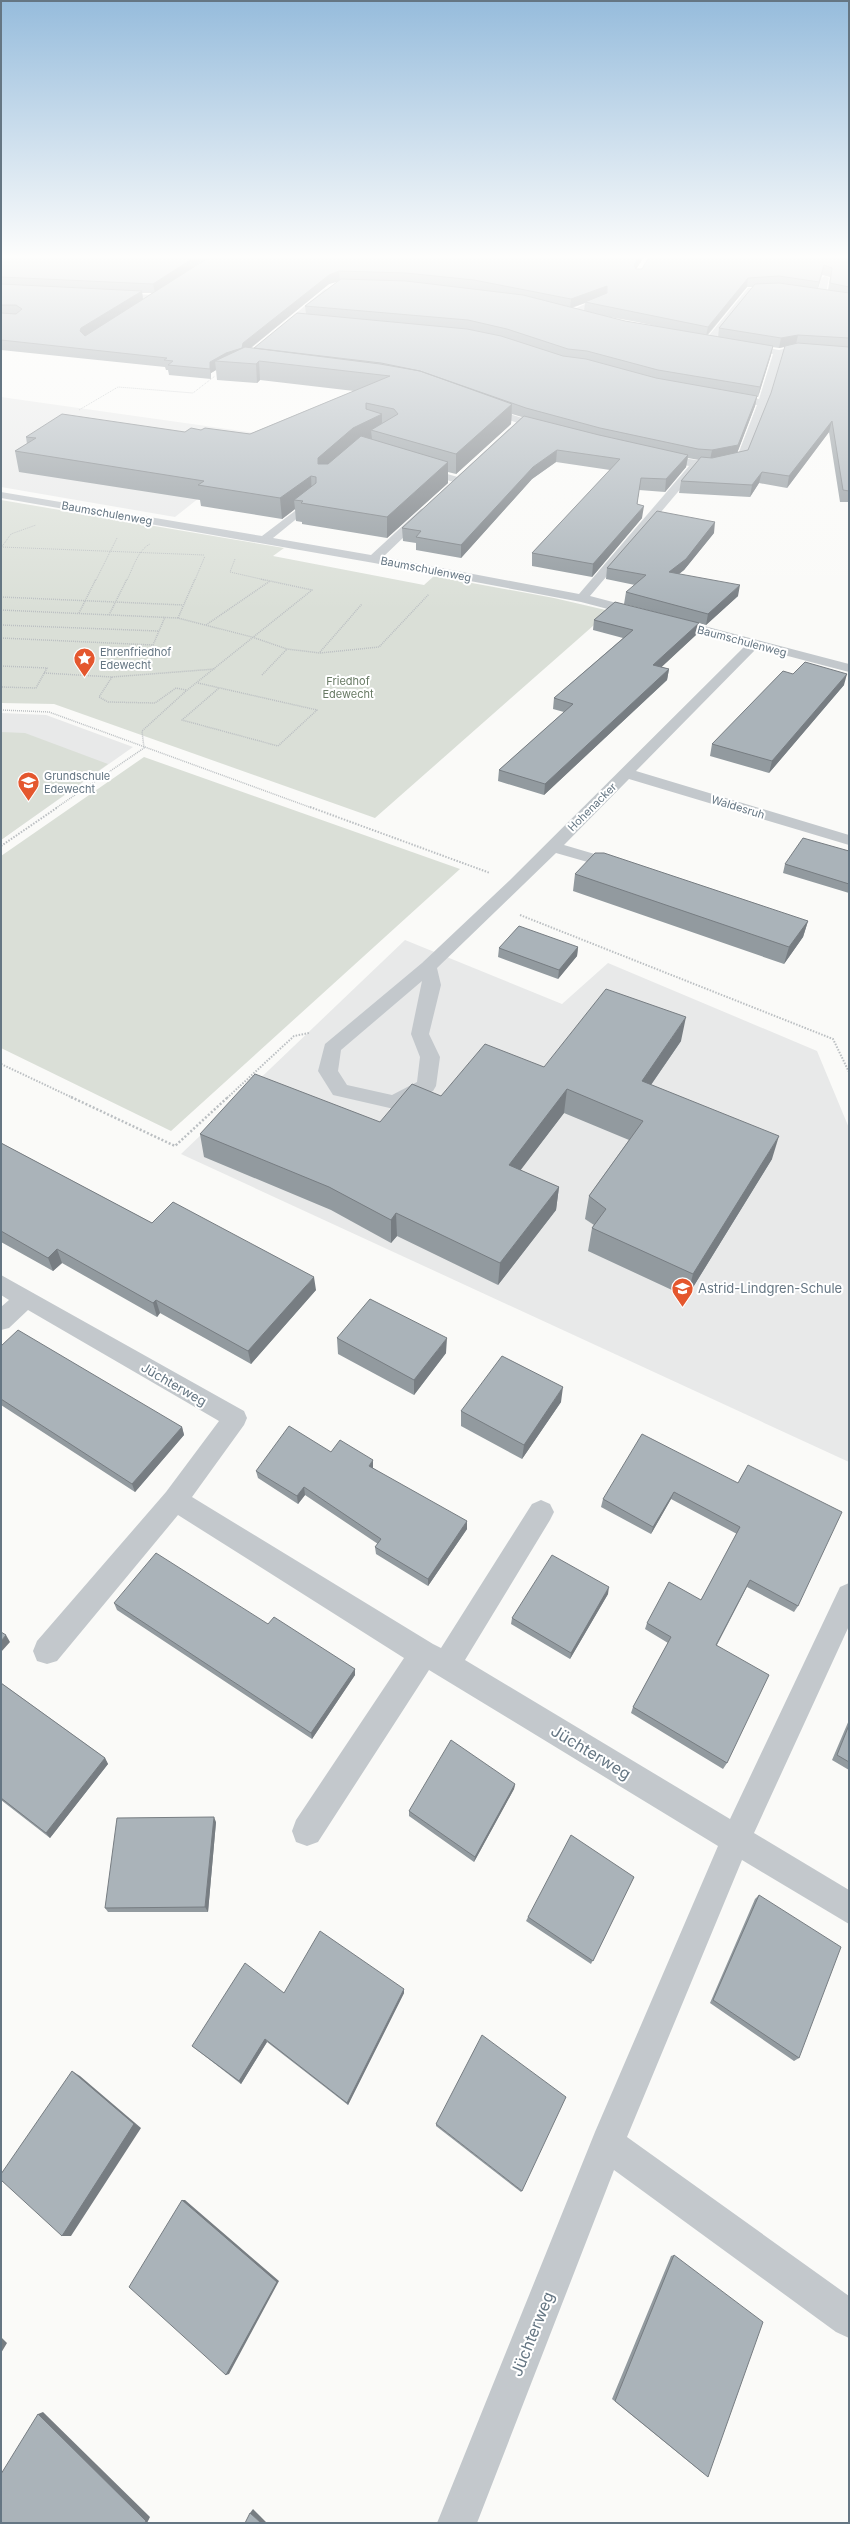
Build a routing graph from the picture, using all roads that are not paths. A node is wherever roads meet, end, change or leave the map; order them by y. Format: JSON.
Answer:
{"nodes":[{"id":1,"x":771,"y":375,"type":"edge"},
{"id":2,"x":717,"y":396,"type":"edge"},
{"id":3,"x":763,"y":403,"type":"junction"},
{"id":4,"x":477,"y":406,"type":"edge"},
{"id":5,"x":521,"y":422,"type":"junction"},
{"id":6,"x":510,"y":433,"type":"edge"},
{"id":7,"x":560,"y":433,"type":"edge"},
{"id":8,"x":651,"y":454,"type":"edge"},
{"id":9,"x":696,"y":464,"type":"junction"},
{"id":10,"x":412,"y":467,"type":"edge"},
{"id":11,"x":469,"y":470,"type":"edge"},
{"id":12,"x":457,"y":480,"type":"junction"},
{"id":13,"x":446,"y":491,"type":"edge"},
{"id":14,"x":1,"y":495,"type":"edge"},
{"id":15,"x":312,"y":501,"type":"edge"},
{"id":16,"x":435,"y":501,"type":"edge"},
{"id":17,"x":264,"y":540,"type":"junction"},
{"id":18,"x":374,"y":559,"type":"junction"},
{"id":19,"x":582,"y":598,"type":"junction"},
{"id":20,"x":753,"y":645,"type":"junction"},
{"id":21,"x":848,"y":666,"type":"edge"},
{"id":22,"x":626,"y":773,"type":"junction"},
{"id":23,"x":849,"y":840,"type":"edge"},
{"id":24,"x":552,"y":847,"type":"junction"},
{"id":25,"x":636,"y":870,"type":"edge"},
{"id":26,"x":428,"y":967,"type":"junction"},
{"id":27,"x":1,"y":1284,"type":"edge"},
{"id":28,"x":25,"y":1299,"type":"junction"},
{"id":29,"x":1,"y":1321,"type":"edge"},
{"id":30,"x":175,"y":1500,"type":"junction"},
{"id":31,"x":541,"y":1512,"type":"dead end"},
{"id":32,"x":849,"y":1596,"type":"edge"},
{"id":33,"x":47,"y":1651,"type":"dead end"},
{"id":34,"x":435,"y":1659,"type":"junction"},
{"id":35,"x":307,"y":1831,"type":"dead end"},
{"id":36,"x":736,"y":1839,"type":"junction"},
{"id":37,"x":849,"y":1908,"type":"edge"},
{"id":38,"x":607,"y":2144,"type":"junction"},
{"id":39,"x":849,"y":2319,"type":"edge"},
{"id":40,"x":457,"y":2523,"type":"edge"}],
"edges":[{"from":1,"to":3,"type":"street"},
{"from":2,"to":3,"type":"street"},
{"from":3,"to":9,"type":"street"},
{"from":4,"to":5,"type":"street"},
{"from":5,"to":6,"type":"street"},
{"from":5,"to":7,"type":"street"},
{"from":8,"to":9,"type":"street"},
{"from":9,"to":19,"type":"street"},
{"from":10,"to":12,"type":"street"},
{"from":11,"to":12,"type":"street"},
{"from":12,"to":13,"type":"street"},
{"from":14,"to":17,"type":"street","name":"Baumschulenweg"},
{"from":15,"to":17,"type":"street"},
{"from":16,"to":18,"type":"street"},
{"from":17,"to":18,"type":"street","name":"Baumschulenweg"},
{"from":18,"to":19,"type":"street","name":"Baumschulenweg"},
{"from":19,"to":20,"type":"street","name":"Baumschulenweg"},
{"from":20,"to":21,"type":"street","name":"Baumschulenweg"},
{"from":20,"to":22,"type":"street","name":"Hohenacker"},
{"from":22,"to":23,"type":"street","name":"Waldesruh"},
{"from":22,"to":24,"type":"street","name":"Hohenacker"},
{"from":24,"to":25,"type":"street"},
{"from":24,"to":26,"type":"street","name":"Hohenacker"},
{"from":26,"to":26,"type":"street","name":"Hohenacker"},
{"from":27,"to":28,"type":"street","name":"Jüchterweg"},
{"from":28,"to":29,"type":"street"},
{"from":28,"to":30,"type":"street","name":"Jüchterweg"},
{"from":30,"to":33,"type":"street","name":"Jüchterweg"},
{"from":30,"to":34,"type":"street","name":"Jüchterweg"},
{"from":31,"to":34,"type":"street"},
{"from":32,"to":36,"type":"street","name":"Jüchterweg"},
{"from":34,"to":35,"type":"street"},
{"from":34,"to":36,"type":"street","name":"Jüchterweg"},
{"from":36,"to":37,"type":"street","name":"Jüchterweg"},
{"from":36,"to":38,"type":"street","name":"Jüchterweg"},
{"from":38,"to":39,"type":"street"},
{"from":38,"to":40,"type":"street","name":"Jüchterweg"}]}
